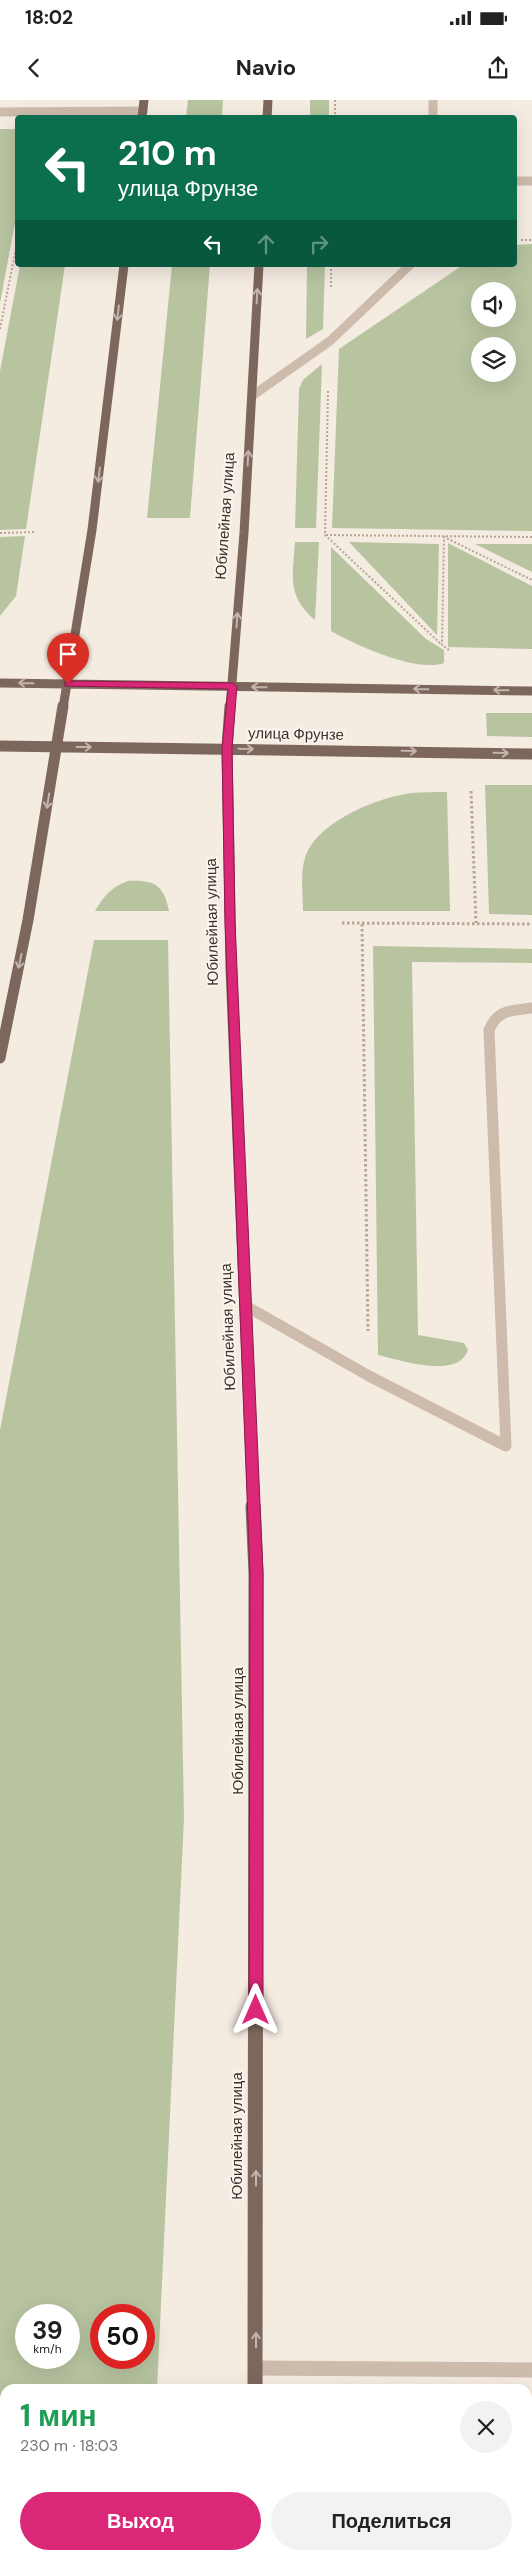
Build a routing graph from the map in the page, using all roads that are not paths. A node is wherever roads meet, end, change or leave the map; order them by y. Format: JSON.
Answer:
{"nodes":[{"id":1,"x":144,"y":100,"type":"edge"},
{"id":2,"x":268,"y":100,"type":"edge"},
{"id":3,"x":433,"y":100,"type":"edge"},
{"id":4,"x":0,"y":112,"type":"edge"},
{"id":5,"x":142,"y":114,"type":"edge"},
{"id":6,"x":267,"y":115,"type":"edge"},
{"id":7,"x":433,"y":115,"type":"edge"},
{"id":8,"x":517,"y":181,"type":"edge"},
{"id":9,"x":532,"y":181,"type":"edge"},
{"id":10,"x":124,"y":267,"type":"edge"},
{"id":11,"x":259,"y":267,"type":"edge"},
{"id":12,"x":408,"y":267,"type":"edge"},
{"id":13,"x":252,"y":396,"type":"junction"},
{"id":14,"x":0,"y":683,"type":"edge"},
{"id":15,"x":68,"y":684,"type":"junction"},
{"id":16,"x":233,"y":686,"type":"junction"},
{"id":17,"x":532,"y":690,"type":"edge"},
{"id":18,"x":0,"y":746,"type":"edge"},
{"id":19,"x":56,"y":747,"type":"junction"},
{"id":20,"x":227,"y":748,"type":"junction"},
{"id":21,"x":532,"y":754,"type":"edge"},
{"id":22,"x":532,"y":1008,"type":"edge"},
{"id":23,"x":0,"y":1058,"type":"edge"},
{"id":24,"x":246,"y":1306,"type":"junction"},
{"id":25,"x":256,"y":2368,"type":"junction"},
{"id":26,"x":532,"y":2370,"type":"edge"},
{"id":27,"x":255,"y":2384,"type":"edge"}],
"edges":[{"from":1,"to":5,"type":"main road"},
{"from":2,"to":6,"type":"main road"},
{"from":3,"to":7,"type":"lane"},
{"from":4,"to":5,"type":"lane"},
{"from":8,"to":9,"type":"lane"},
{"from":10,"to":15,"type":"main road","one_way":true},
{"from":13,"to":11,"type":"main road","name":"Юбилейная улица","one_way":true},
{"from":12,"to":13,"type":"lane"},
{"from":16,"to":13,"type":"main road","name":"Юбилейная улица","one_way":true},
{"from":15,"to":14,"type":"main road","one_way":true},
{"from":15,"to":16,"type":"main road"},
{"from":15,"to":19,"type":"main road"},
{"from":17,"to":16,"type":"main road","one_way":true},
{"from":16,"to":20,"type":"main road","name":"Юбилейная улица"},
{"from":18,"to":19,"type":"main road","name":"улица Фрунзе"},
{"from":19,"to":20,"type":"main road","name":"улица Фрунзе","one_way":true},
{"from":19,"to":23,"type":"main road","one_way":true},
{"from":20,"to":21,"type":"main road","name":"улица Фрунзе","one_way":true},
{"from":20,"to":24,"type":"main road","name":"Юбилейная улица"},
{"from":22,"to":24,"type":"lane"},
{"from":25,"to":24,"type":"main road","name":"Юбилейная улица","one_way":true},
{"from":25,"to":26,"type":"lane"},
{"from":25,"to":27,"type":"main road","name":"Юбилейная улица"}]}
